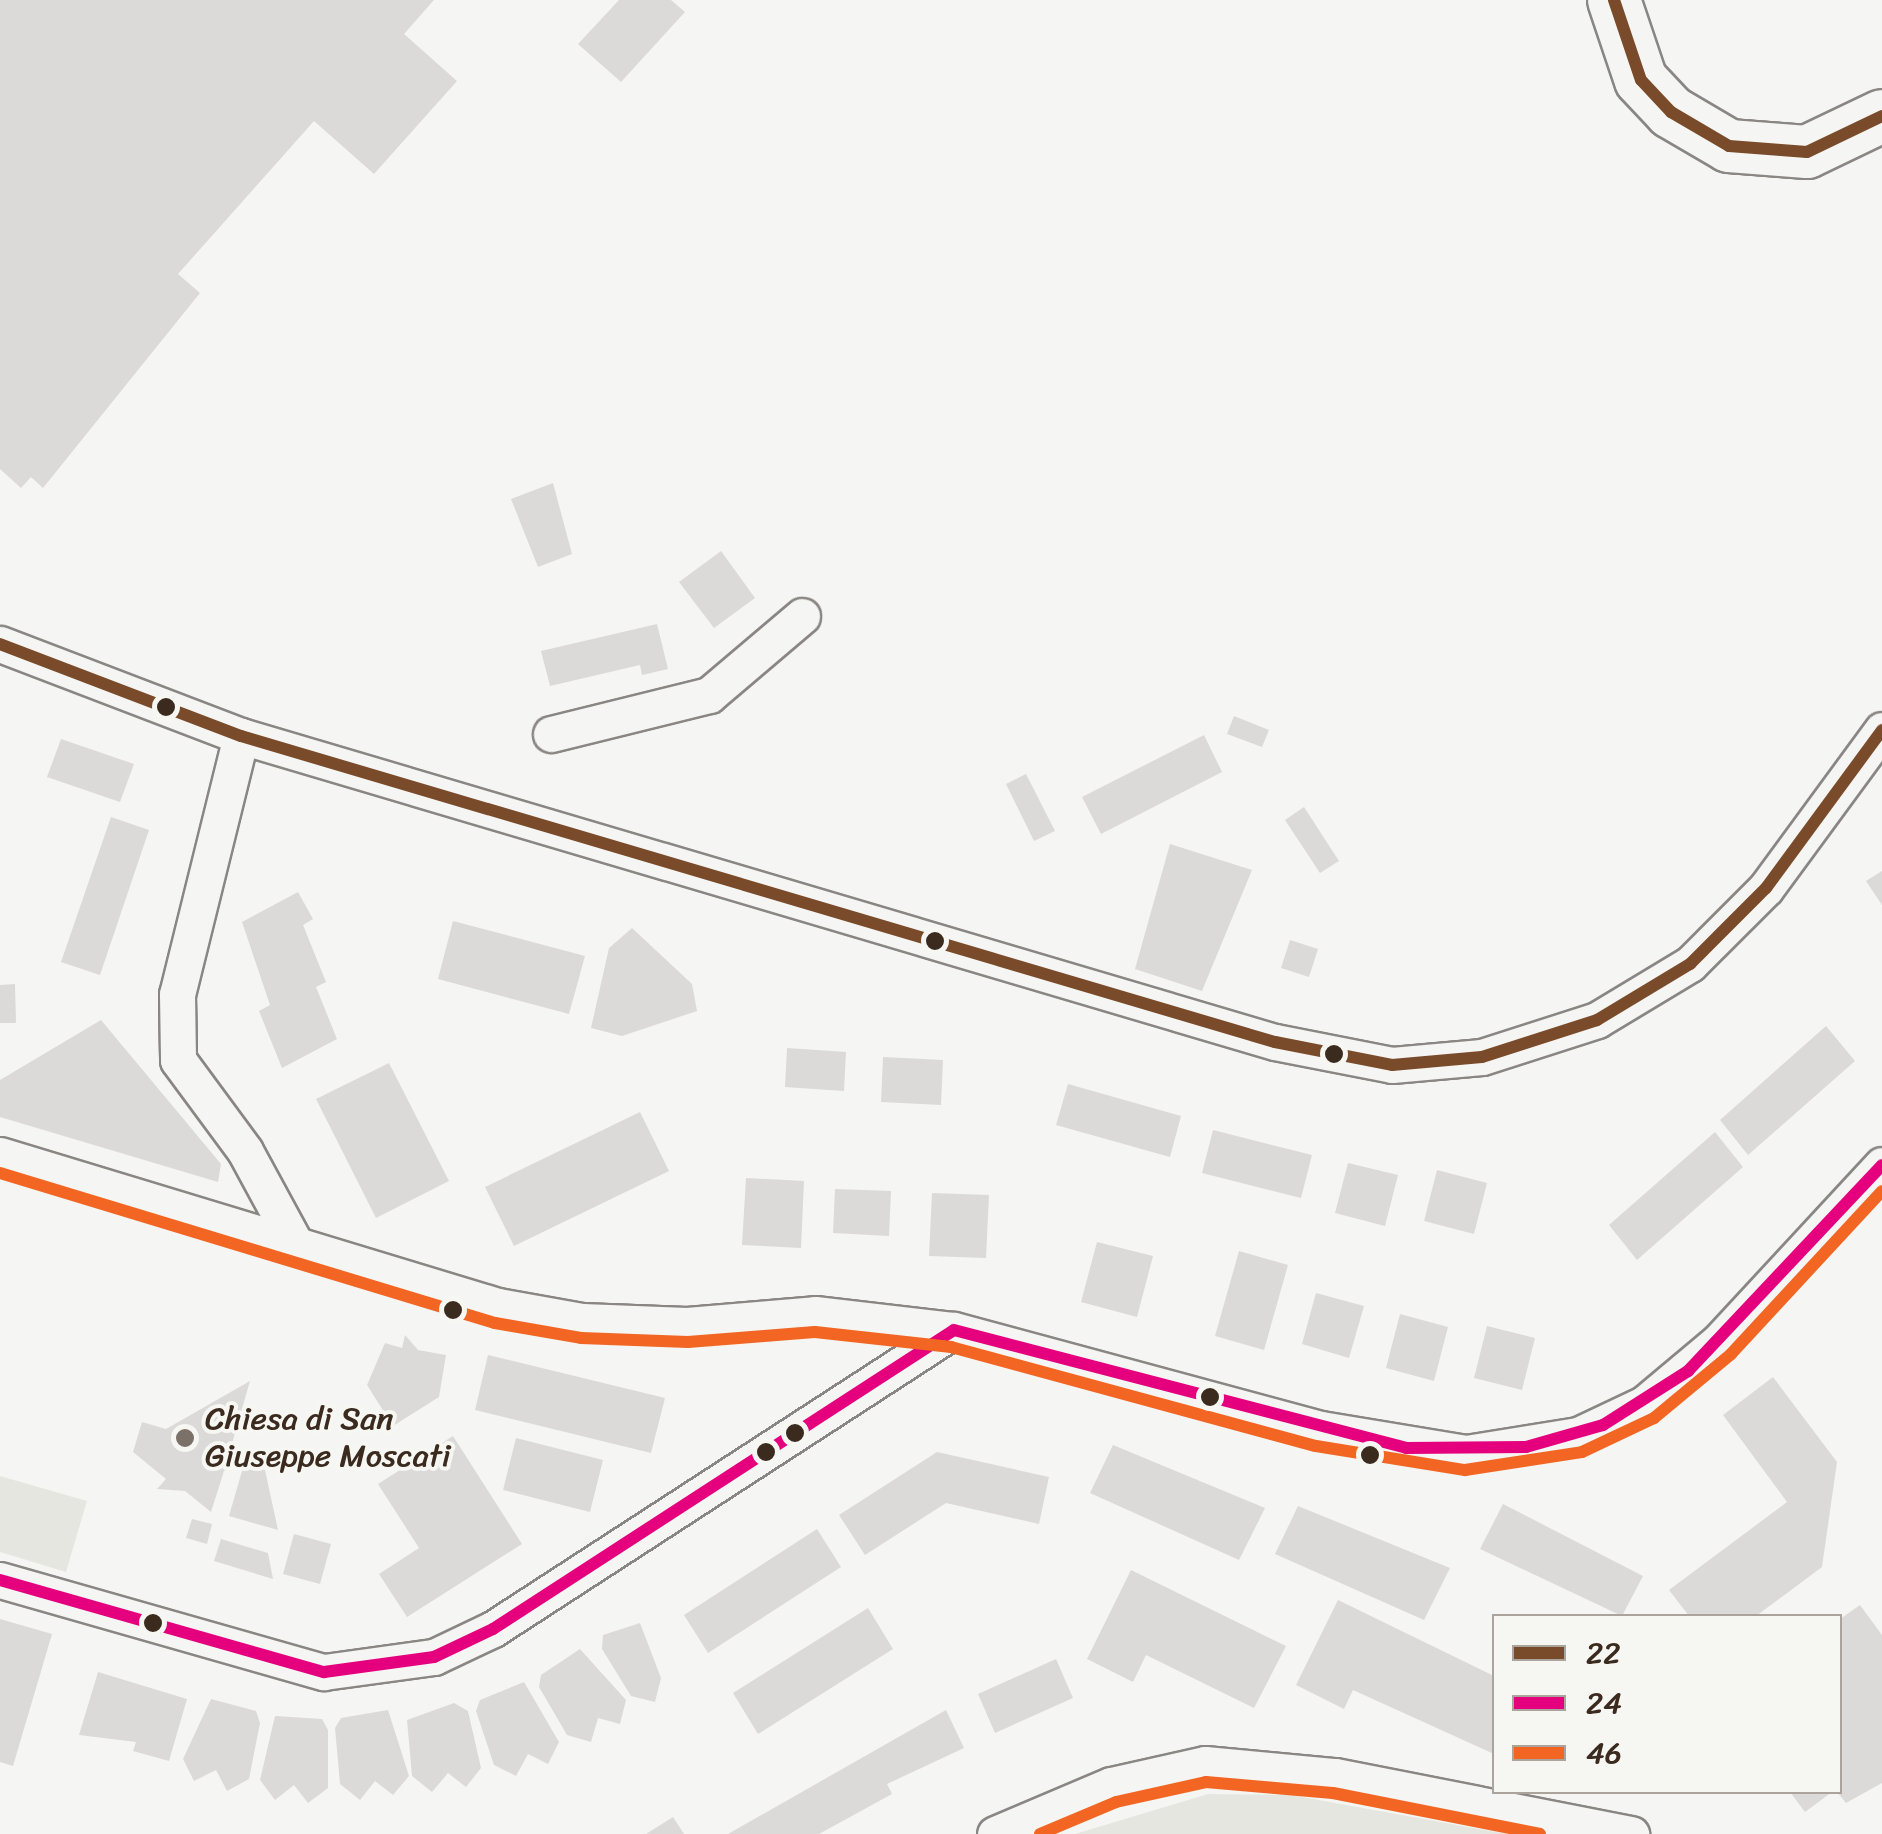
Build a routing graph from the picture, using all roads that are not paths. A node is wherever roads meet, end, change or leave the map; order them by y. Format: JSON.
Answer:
{"nodes":[{"id":1,"x":1614,"y":0,"type":"edge"},
{"id":2,"x":1882,"y":116,"type":"edge"},
{"id":3,"x":802,"y":616,"type":"dead end"},
{"id":4,"x":0,"y":644,"type":"edge"},
{"id":5,"x":1882,"y":730,"type":"edge"},
{"id":6,"x":551,"y":734,"type":"dead end"},
{"id":7,"x":241,"y":736,"type":"junction"},
{"id":8,"x":0,"y":1155,"type":"edge"},
{"id":9,"x":1882,"y":1165,"type":"edge"},
{"id":10,"x":295,"y":1243,"type":"junction"},
{"id":11,"x":954,"y":1330,"type":"junction"},
{"id":12,"x":0,"y":1580,"type":"edge"},
{"id":13,"x":995,"y":1834,"type":"edge"},
{"id":14,"x":1631,"y":1834,"type":"edge"}],
"edges":[{"from":1,"to":2,"type":"highway"},
{"from":3,"to":6,"type":"street"},
{"from":4,"to":7,"type":"street"},
{"from":5,"to":7,"type":"street"},
{"from":7,"to":10,"type":"street"},
{"from":8,"to":10,"type":"street"},
{"from":9,"to":11,"type":"street"},
{"from":10,"to":11,"type":"street"},
{"from":11,"to":12,"type":"street"},
{"from":13,"to":14,"type":"street"}]}
